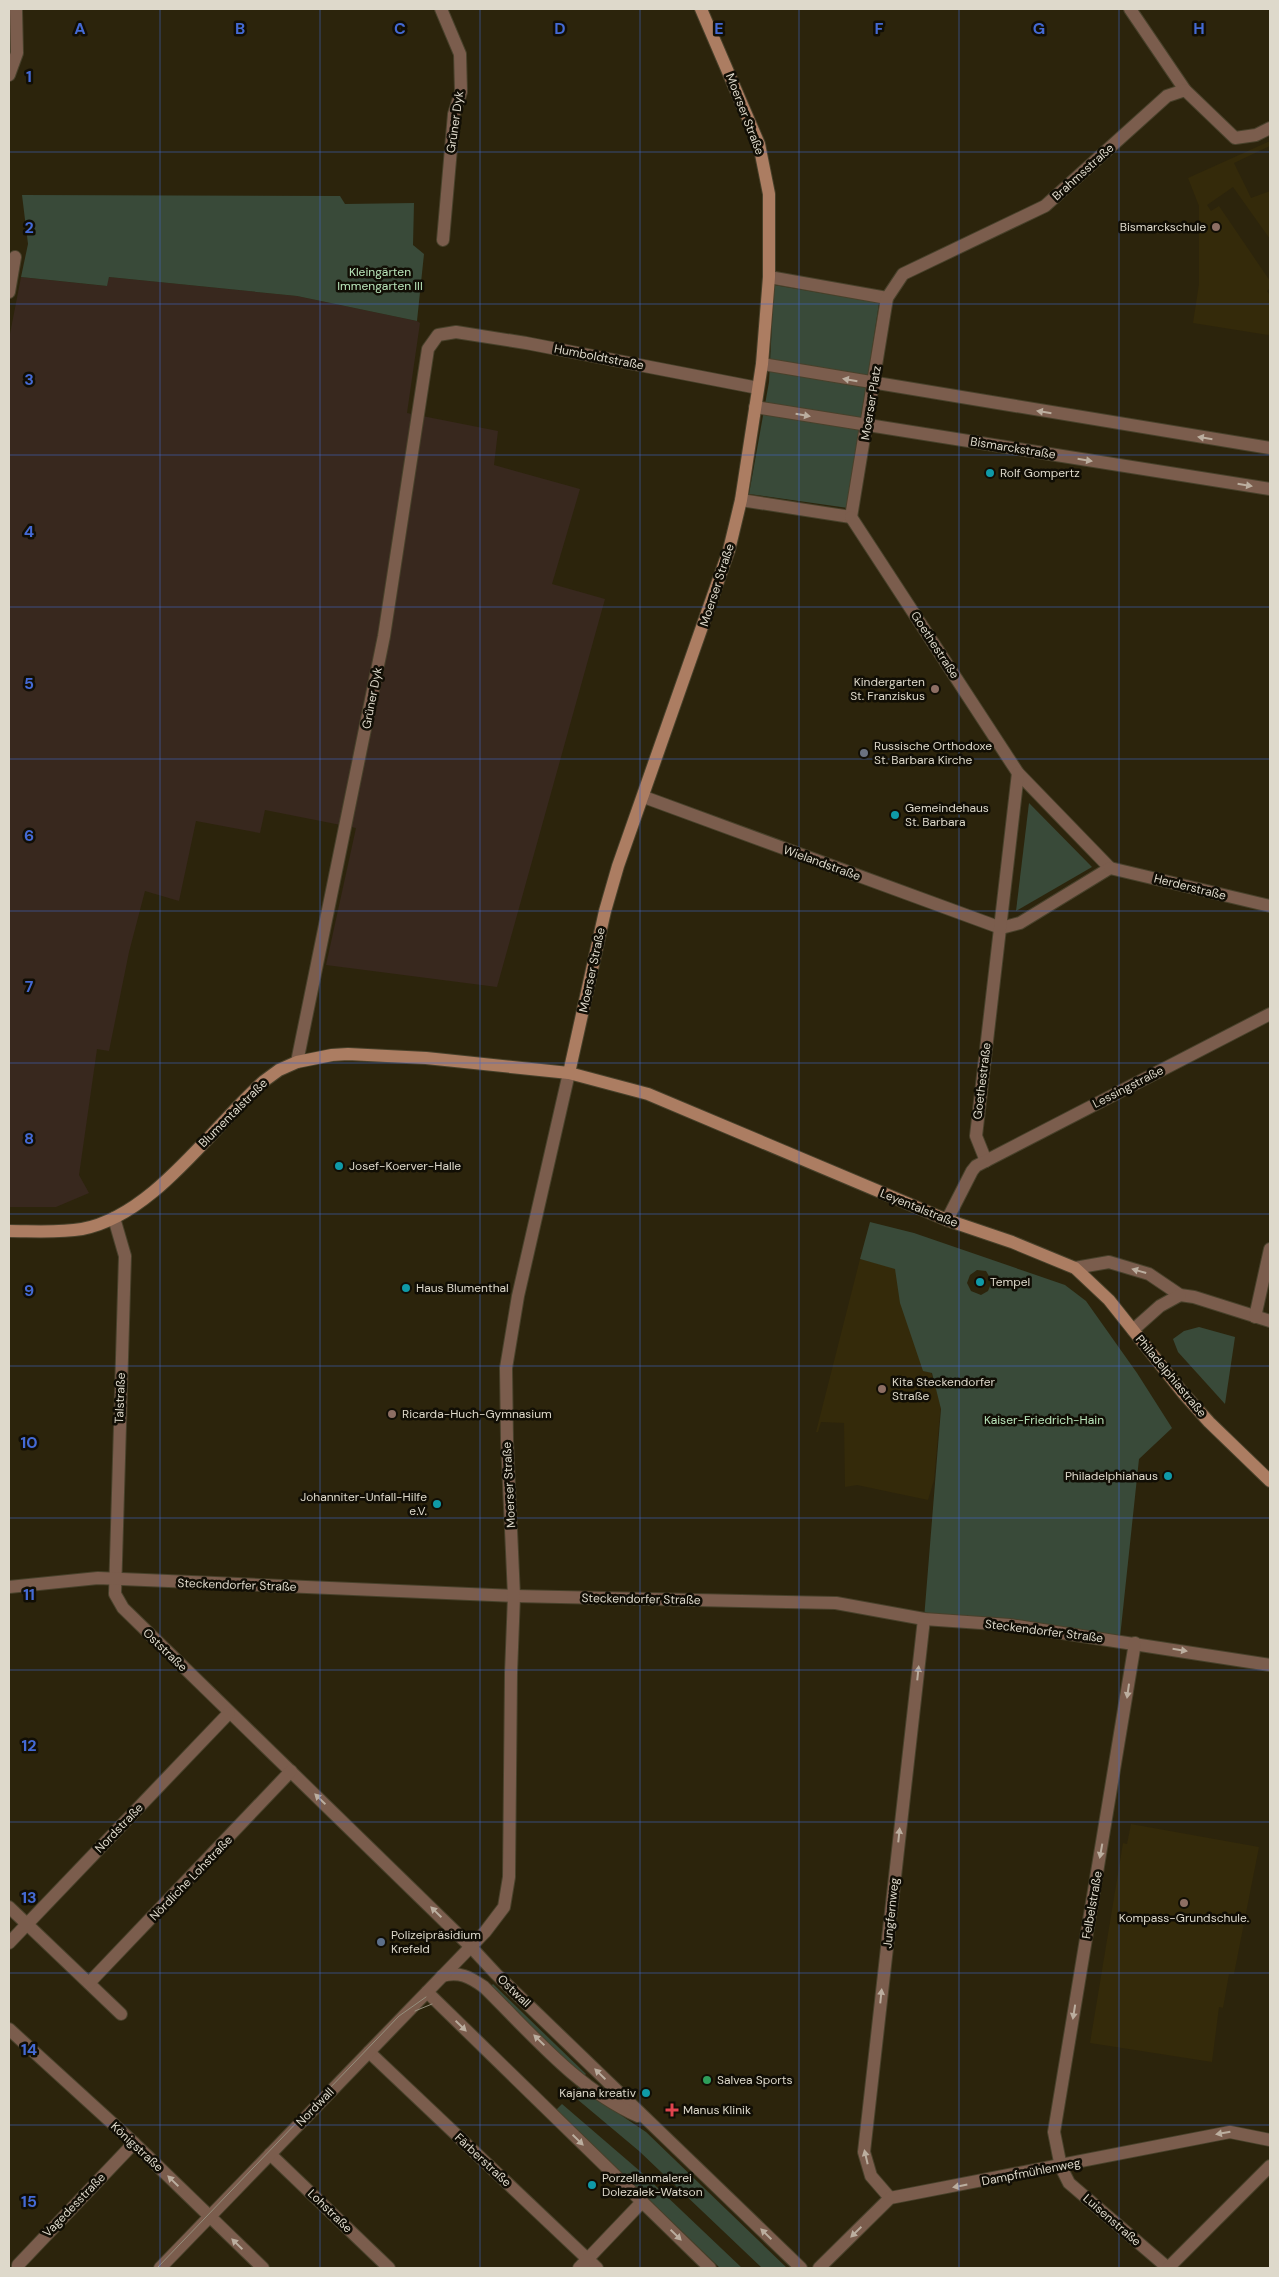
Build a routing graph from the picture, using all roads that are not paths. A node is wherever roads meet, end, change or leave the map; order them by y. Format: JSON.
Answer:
{"nodes":[{"id":1,"x":16,"y":9,"type":"edge"},
{"id":2,"x":441,"y":9,"type":"edge"},
{"id":3,"x":701,"y":9,"type":"edge"},
{"id":4,"x":1130,"y":9,"type":"edge"},
{"id":5,"x":9,"y":75,"type":"edge"},
{"id":6,"x":1185,"y":90,"type":"junction"},
{"id":7,"x":1270,"y":128,"type":"edge"},
{"id":8,"x":443,"y":240,"type":"dead end"},
{"id":9,"x":14,"y":257,"type":"dead end"},
{"id":10,"x":769,"y":277,"type":"junction"},
{"id":11,"x":9,"y":292,"type":"edge"},
{"id":12,"x":887,"y":298,"type":"junction"},
{"id":13,"x":438,"y":335,"type":"joint"},
{"id":14,"x":762,"y":364,"type":"junction"},
{"id":15,"x":874,"y":384,"type":"junction"},
{"id":16,"x":758,"y":388,"type":"junction"},
{"id":17,"x":755,"y":407,"type":"junction"},
{"id":18,"x":867,"y":426,"type":"junction"},
{"id":19,"x":1270,"y":448,"type":"edge"},
{"id":20,"x":1270,"y":489,"type":"edge"},
{"id":21,"x":741,"y":500,"type":"junction"},
{"id":22,"x":851,"y":516,"type":"junction"},
{"id":23,"x":1018,"y":773,"type":"junction"},
{"id":24,"x":644,"y":797,"type":"junction"},
{"id":25,"x":1110,"y":868,"type":"junction"},
{"id":26,"x":1270,"y":906,"type":"edge"},
{"id":27,"x":1001,"y":928,"type":"junction"},
{"id":28,"x":1270,"y":1014,"type":"edge"},
{"id":29,"x":297,"y":1062,"type":"junction"},
{"id":30,"x":569,"y":1073,"type":"junction"},
{"id":31,"x":986,"y":1161,"type":"junction"},
{"id":32,"x":114,"y":1218,"type":"junction"},
{"id":33,"x":948,"y":1220,"type":"junction"},
{"id":34,"x":9,"y":1231,"type":"edge"},
{"id":35,"x":1270,"y":1248,"type":"edge"},
{"id":36,"x":1075,"y":1268,"type":"junction"},
{"id":37,"x":1180,"y":1296,"type":"junction"},
{"id":38,"x":1255,"y":1317,"type":"junction"},
{"id":39,"x":1270,"y":1321,"type":"edge"},
{"id":40,"x":1133,"y":1330,"type":"junction"},
{"id":41,"x":1270,"y":1481,"type":"edge"},
{"id":42,"x":115,"y":1580,"type":"junction"},
{"id":43,"x":9,"y":1587,"type":"edge"},
{"id":44,"x":514,"y":1596,"type":"junction"},
{"id":45,"x":924,"y":1619,"type":"junction"},
{"id":46,"x":1135,"y":1643,"type":"junction"},
{"id":47,"x":1270,"y":1665,"type":"edge"},
{"id":48,"x":229,"y":1713,"type":"junction"},
{"id":49,"x":291,"y":1771,"type":"junction"},
{"id":50,"x":9,"y":1907,"type":"edge"},
{"id":51,"x":27,"y":1924,"type":"junction"},
{"id":52,"x":9,"y":1943,"type":"edge"},
{"id":53,"x":471,"y":1946,"type":"junction"},
{"id":54,"x":442,"y":1976,"type":"junction"},
{"id":55,"x":89,"y":1983,"type":"junction"},
{"id":56,"x":427,"y":1992,"type":"junction"},
{"id":57,"x":121,"y":2014,"type":"dead end"},
{"id":58,"x":9,"y":2029,"type":"edge"},
{"id":59,"x":369,"y":2052,"type":"junction"},
{"id":60,"x":648,"y":2120,"type":"junction"},
{"id":61,"x":1270,"y":2140,"type":"edge"},
{"id":62,"x":134,"y":2143,"type":"junction"},
{"id":63,"x":270,"y":2154,"type":"junction"},
{"id":64,"x":1061,"y":2166,"type":"junction"},
{"id":65,"x":1270,"y":2166,"type":"edge"},
{"id":66,"x":890,"y":2198,"type":"junction"},
{"id":67,"x":642,"y":2202,"type":"junction"},
{"id":68,"x":210,"y":2217,"type":"junction"},
{"id":69,"x":583,"y":2264,"type":"edge"},
{"id":70,"x":18,"y":2267,"type":"edge"},
{"id":71,"x":160,"y":2268,"type":"edge"},
{"id":72,"x":263,"y":2268,"type":"edge"},
{"id":73,"x":389,"y":2268,"type":"edge"},
{"id":74,"x":597,"y":2268,"type":"edge"},
{"id":75,"x":710,"y":2268,"type":"edge"},
{"id":76,"x":801,"y":2268,"type":"edge"},
{"id":77,"x":819,"y":2268,"type":"edge"},
{"id":78,"x":1168,"y":2268,"type":"edge"}],
"edges":[{"from":1,"to":5,"type":"street"},
{"from":2,"to":8,"type":"street","name":"Grüner Dyk"},
{"from":3,"to":10,"type":"main road","name":"Moerser Straße"},
{"from":4,"to":6,"type":"street"},
{"from":6,"to":7,"type":"street"},
{"from":6,"to":12,"type":"street","name":"Brahmsstraße"},
{"from":9,"to":11,"type":"street"},
{"from":10,"to":12,"type":"street"},
{"from":10,"to":14,"type":"main road","name":"Moerser Straße"},
{"from":12,"to":15,"type":"street","name":"Moerser Platz"},
{"from":13,"to":16,"type":"street","name":"Humboldtstraße"},
{"from":13,"to":29,"type":"street","name":"Grüner Dyk"},
{"from":15,"to":14,"type":"street","one_way":true},
{"from":14,"to":16,"type":"main road","name":"Moerser Straße"},
{"from":15,"to":18,"type":"street","name":"Moerser Platz"},
{"from":19,"to":15,"type":"street","one_way":true},
{"from":16,"to":17,"type":"main road","name":"Moerser Straße"},
{"from":17,"to":18,"type":"street","name":"Bismarckstraße","one_way":true},
{"from":17,"to":21,"type":"main road","name":"Moerser Straße"},
{"from":18,"to":20,"type":"street","name":"Bismarckstraße","one_way":true},
{"from":18,"to":22,"type":"street","name":"Moerser Platz"},
{"from":21,"to":22,"type":"street"},
{"from":21,"to":24,"type":"main road","name":"Moerser Straße"},
{"from":22,"to":23,"type":"street","name":"Goethestraße"},
{"from":23,"to":25,"type":"street","name":"Goethestraße"},
{"from":23,"to":27,"type":"street","name":"Goethestraße"},
{"from":24,"to":27,"type":"street","name":"Wielandstraße"},
{"from":24,"to":30,"type":"main road","name":"Moerser Straße"},
{"from":25,"to":26,"type":"street","name":"Herderstraße"},
{"from":25,"to":27,"type":"street"},
{"from":27,"to":31,"type":"street","name":"Goethestraße"},
{"from":28,"to":31,"type":"street","name":"Lessingstraße"},
{"from":29,"to":30,"type":"main road","name":"Blumentalstraße"},
{"from":29,"to":32,"type":"main road","name":"Blumentalstraße"},
{"from":30,"to":33,"type":"main road","name":"Leyentalstraße"},
{"from":30,"to":44,"type":"street","name":"Moerser Straße"},
{"from":31,"to":33,"type":"street"},
{"from":32,"to":34,"type":"main road","name":"Blumentalstraße"},
{"from":32,"to":42,"type":"street","name":"Talstraße"},
{"from":33,"to":36,"type":"main road","name":"Leyentalstraße"},
{"from":35,"to":38,"type":"street"},
{"from":37,"to":36,"type":"street","one_way":true},
{"from":36,"to":40,"type":"main road","name":"Philadelphiastraße"},
{"from":37,"to":38,"type":"street"},
{"from":37,"to":40,"type":"street"},
{"from":38,"to":39,"type":"street"},
{"from":40,"to":41,"type":"main road","name":"Philadelphiastraße"},
{"from":42,"to":43,"type":"street","name":"Steckendorfer Straße"},
{"from":42,"to":44,"type":"street","name":"Steckendorfer Straße"},
{"from":42,"to":48,"type":"street","name":"Oststraße"},
{"from":44,"to":45,"type":"street","name":"Steckendorfer Straße"},
{"from":44,"to":53,"type":"street","name":"Moerser Straße"},
{"from":45,"to":46,"type":"street","name":"Steckendorfer Straße"},
{"from":66,"to":45,"type":"street","name":"Jungfernweg","one_way":true},
{"from":46,"to":47,"type":"street","name":"Steckendorfer Straße","one_way":true},
{"from":46,"to":64,"type":"street","name":"Felbelstraße","one_way":true},
{"from":48,"to":49,"type":"street","name":"Ostwall"},
{"from":48,"to":51,"type":"street","name":"Nordstraße"},
{"from":53,"to":49,"type":"street","name":"Ostwall","one_way":true},
{"from":49,"to":55,"type":"street","name":"Nördliche Lohstraße"},
{"from":50,"to":51,"type":"street"},
{"from":51,"to":52,"type":"street","name":"Nordstraße"},
{"from":51,"to":55,"type":"street"},
{"from":53,"to":54,"type":"street","name":"Nordwall"},
{"from":60,"to":53,"type":"street","name":"Ostwall","one_way":true},
{"from":54,"to":56,"type":"street","name":"Nordwall"},
{"from":60,"to":54,"type":"street","one_way":true},
{"from":55,"to":57,"type":"street"},
{"from":56,"to":59,"type":"street","name":"Nordwall"},
{"from":56,"to":67,"type":"street","one_way":true},
{"from":58,"to":62,"type":"street","name":"Königstraße"},
{"from":59,"to":63,"type":"street","name":"Nordwall"},
{"from":59,"to":69,"type":"street","name":"Färberstraße"},
{"from":76,"to":60,"type":"street","name":"Ostwall","one_way":true},
{"from":61,"to":64,"type":"street","name":"Dampfmühlenweg","one_way":true},
{"from":68,"to":62,"type":"street","name":"Königstraße","one_way":true},
{"from":62,"to":70,"type":"street","name":"Vagedesstraße"},
{"from":63,"to":68,"type":"street","name":"Nordwall"},
{"from":63,"to":73,"type":"street","name":"Lohstraße"},
{"from":64,"to":66,"type":"street","name":"Dampfmühlenweg","one_way":true},
{"from":64,"to":78,"type":"street","name":"Luisenstraße"},
{"from":65,"to":78,"type":"street"},
{"from":66,"to":77,"type":"street","one_way":true},
{"from":67,"to":69,"type":"street"},
{"from":67,"to":75,"type":"street","one_way":true},
{"from":68,"to":71,"type":"street","name":"Nordwall"},
{"from":72,"to":68,"type":"street","name":"Königstraße","one_way":true},
{"from":69,"to":74,"type":"street","name":"Färberstraße"}]}
